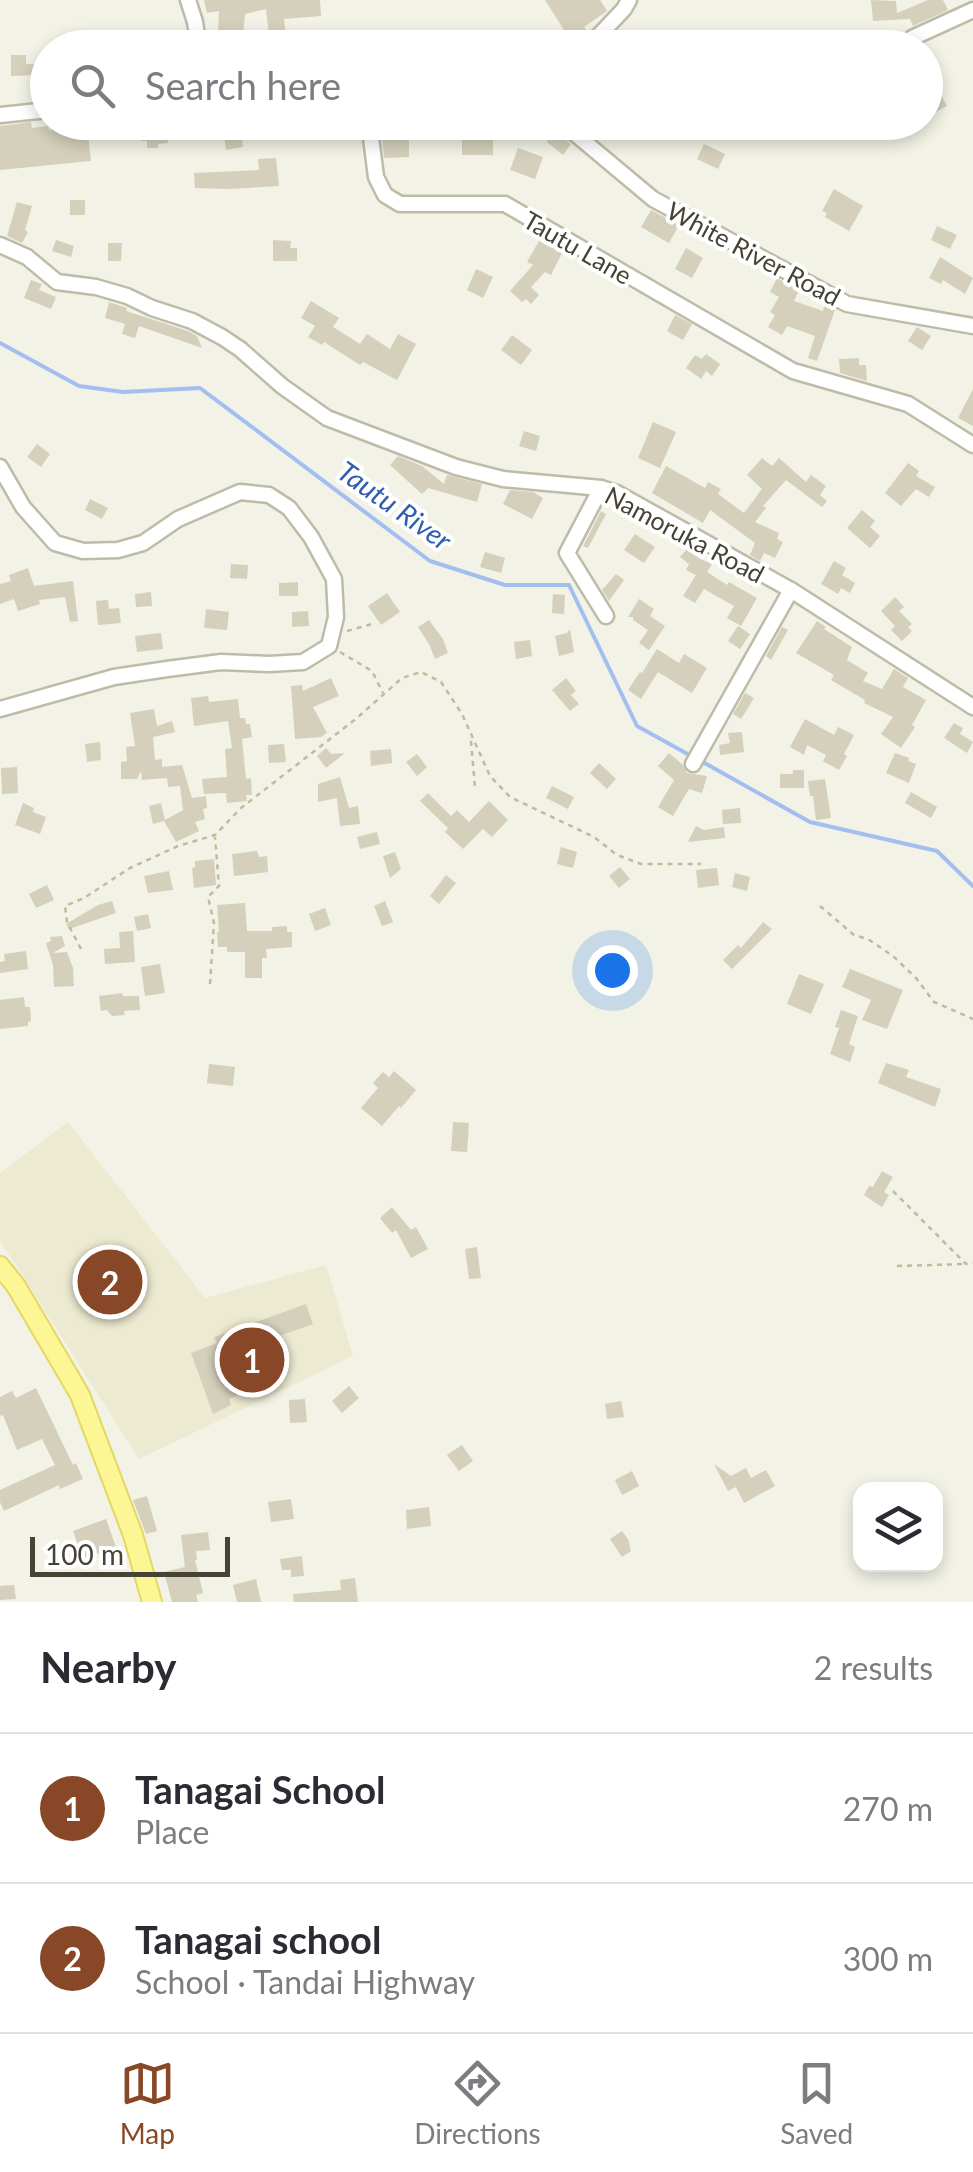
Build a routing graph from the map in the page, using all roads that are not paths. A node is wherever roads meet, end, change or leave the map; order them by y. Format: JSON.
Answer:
{"nodes":[{"id":1,"x":188,"y":0,"type":"edge"},
{"id":2,"x":629,"y":0,"type":"edge"},
{"id":3,"x":973,"y":10,"type":"edge"},
{"id":4,"x":196,"y":30,"type":"edge"},
{"id":5,"x":604,"y":30,"type":"edge"},
{"id":6,"x":929,"y":30,"type":"edge"},
{"id":7,"x":30,"y":112,"type":"edge"},
{"id":8,"x":0,"y":115,"type":"edge"},
{"id":9,"x":371,"y":140,"type":"edge"},
{"id":10,"x":582,"y":140,"type":"edge"},
{"id":11,"x":0,"y":245,"type":"edge"},
{"id":12,"x":973,"y":326,"type":"edge"},
{"id":13,"x":973,"y":445,"type":"edge"},
{"id":14,"x":0,"y":467,"type":"edge"},
{"id":15,"x":601,"y":488,"type":"junction"},
{"id":16,"x":792,"y":590,"type":"junction"},
{"id":17,"x":606,"y":616,"type":"dead end"},
{"id":18,"x":973,"y":707,"type":"edge"},
{"id":19,"x":0,"y":709,"type":"edge"},
{"id":20,"x":693,"y":764,"type":"dead end"},
{"id":21,"x":0,"y":1266,"type":"edge"},
{"id":22,"x":152,"y":1602,"type":"edge"}],
"edges":[{"from":1,"to":4,"type":"street"},
{"from":2,"to":5,"type":"street"},
{"from":3,"to":6,"type":"street"},
{"from":7,"to":8,"type":"street"},
{"from":9,"to":13,"type":"street","name":"Tautu Lane"},
{"from":10,"to":12,"type":"street","name":"White River Road"},
{"from":11,"to":15,"type":"street","name":"Namoruka Road"},
{"from":14,"to":19,"type":"street"},
{"from":15,"to":16,"type":"street","name":"Namoruka Road"},
{"from":15,"to":17,"type":"street"},
{"from":16,"to":18,"type":"street","name":"Namoruka Road"},
{"from":16,"to":20,"type":"street"},
{"from":21,"to":22,"type":"main road"}]}
